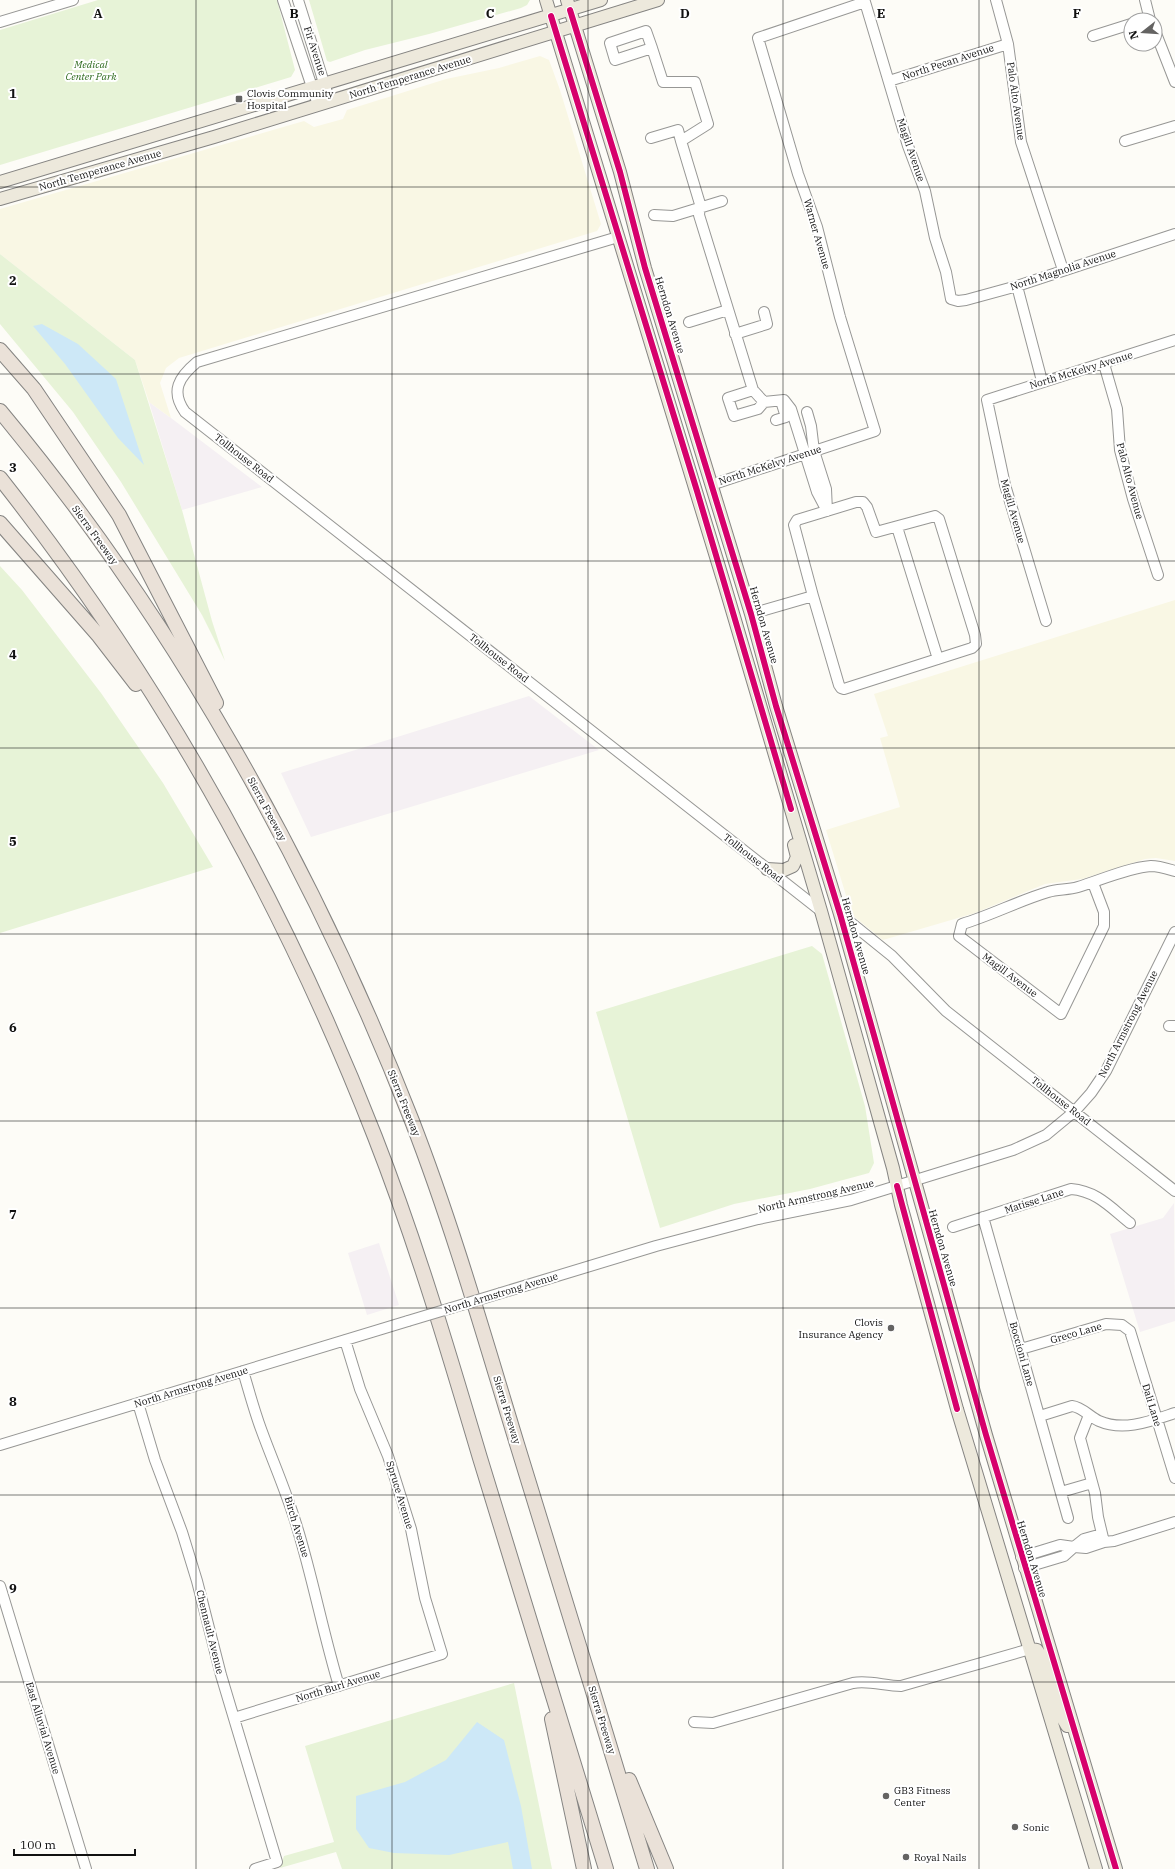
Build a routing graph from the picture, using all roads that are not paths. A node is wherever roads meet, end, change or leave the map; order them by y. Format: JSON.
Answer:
{"nodes":[{"id":1,"x":73,"y":0,"type":"edge"},
{"id":2,"x":283,"y":0,"type":"edge"},
{"id":3,"x":298,"y":0,"type":"edge"},
{"id":4,"x":546,"y":0,"type":"edge"},
{"id":5,"x":601,"y":0,"type":"edge"},
{"id":6,"x":658,"y":0,"type":"edge"},
{"id":7,"x":996,"y":0,"type":"edge"},
{"id":8,"x":1145,"y":0,"type":"edge"},
{"id":9,"x":568,"y":5,"type":"edge"},
{"id":10,"x":1147,"y":12,"type":"edge"},
{"id":11,"x":550,"y":16,"type":"junction"},
{"id":12,"x":0,"y":22,"type":"edge"},
{"id":13,"x":575,"y":27,"type":"junction"},
{"id":14,"x":1123,"y":27,"type":"edge"},
{"id":15,"x":556,"y":33,"type":"junction"},
{"id":16,"x":1093,"y":36,"type":"dead end"},
{"id":17,"x":758,"y":38,"type":"joint"},
{"id":18,"x":1008,"y":44,"type":"junction"},
{"id":19,"x":652,"y":48,"type":"dead end"},
{"id":20,"x":1163,"y":51,"type":"edge"},
{"id":21,"x":889,"y":81,"type":"junction"},
{"id":22,"x":1175,"y":82,"type":"edge"},
{"id":23,"x":325,"y":83,"type":"junction"},
{"id":24,"x":312,"y":87,"type":"junction"},
{"id":25,"x":330,"y":102,"type":"junction"},
{"id":26,"x":318,"y":105,"type":"junction"},
{"id":27,"x":1175,"y":126,"type":"edge"},
{"id":28,"x":652,"y":138,"type":"dead end"},
{"id":29,"x":681,"y":141,"type":"junction"},
{"id":30,"x":1125,"y":141,"type":"dead end"},
{"id":31,"x":0,"y":182,"type":"edge"},
{"id":32,"x":0,"y":199,"type":"edge"},
{"id":33,"x":722,"y":201,"type":"dead end"},
{"id":34,"x":699,"y":208,"type":"junction"},
{"id":35,"x":654,"y":215,"type":"dead end"},
{"id":36,"x":1175,"y":234,"type":"edge"},
{"id":37,"x":618,"y":237,"type":"junction"},
{"id":38,"x":1063,"y":270,"type":"junction"},
{"id":39,"x":1017,"y":286,"type":"junction"},
{"id":40,"x":951,"y":299,"type":"joint"},
{"id":41,"x":728,"y":310,"type":"junction"},
{"id":42,"x":764,"y":312,"type":"dead end"},
{"id":43,"x":689,"y":322,"type":"dead end"},
{"id":44,"x":735,"y":334,"type":"junction"},
{"id":45,"x":1175,"y":340,"type":"edge"},
{"id":46,"x":0,"y":350,"type":"edge"},
{"id":47,"x":1104,"y":364,"type":"junction"},
{"id":48,"x":661,"y":374,"type":"junction"},
{"id":49,"x":1042,"y":381,"type":"junction"},
{"id":50,"x":753,"y":390,"type":"junction"},
{"id":51,"x":782,"y":400,"type":"junction"},
{"id":52,"x":986,"y":400,"type":"joint"},
{"id":53,"x":764,"y":402,"type":"junction"},
{"id":54,"x":0,"y":411,"type":"edge"},
{"id":55,"x":806,"y":412,"type":"dead end"},
{"id":56,"x":776,"y":420,"type":"dead end"},
{"id":57,"x":875,"y":431,"type":"joint"},
{"id":58,"x":810,"y":452,"type":"junction"},
{"id":59,"x":0,"y":478,"type":"edge"},
{"id":60,"x":711,"y":485,"type":"junction"},
{"id":61,"x":697,"y":492,"type":"junction"},
{"id":62,"x":827,"y":511,"type":"junction"},
{"id":63,"x":0,"y":522,"type":"edge"},
{"id":64,"x":897,"y":527,"type":"junction"},
{"id":65,"x":1158,"y":574,"type":"dead end"},
{"id":66,"x":813,"y":596,"type":"junction"},
{"id":67,"x":751,"y":614,"type":"junction"},
{"id":68,"x":1046,"y":621,"type":"dead end"},
{"id":69,"x":938,"y":658,"type":"junction"},
{"id":70,"x":237,"y":755,"type":"junction"},
{"id":71,"x":791,"y":809,"type":"junction"},
{"id":72,"x":235,"y":835,"type":"junction"},
{"id":73,"x":767,"y":869,"type":"junction"},
{"id":74,"x":1175,"y":871,"type":"edge"},
{"id":75,"x":829,"y":878,"type":"junction"},
{"id":76,"x":1093,"y":883,"type":"junction"},
{"id":77,"x":821,"y":911,"type":"junction"},
{"id":78,"x":840,"y":914,"type":"junction"},
{"id":79,"x":1175,"y":932,"type":"edge"},
{"id":80,"x":883,"y":1067,"type":"junction"},
{"id":81,"x":1075,"y":1112,"type":"junction"},
{"id":82,"x":914,"y":1181,"type":"junction"},
{"id":83,"x":897,"y":1186,"type":"junction"},
{"id":84,"x":1175,"y":1191,"type":"edge"},
{"id":85,"x":983,"y":1217,"type":"junction"},
{"id":86,"x":1130,"y":1223,"type":"dead end"},
{"id":87,"x":953,"y":1227,"type":"dead end"},
{"id":88,"x":1130,"y":1331,"type":"joint"},
{"id":89,"x":345,"y":1340,"type":"junction"},
{"id":90,"x":1021,"y":1349,"type":"junction"},
{"id":91,"x":243,"y":1371,"type":"junction"},
{"id":92,"x":138,"y":1403,"type":"junction"},
{"id":93,"x":1175,"y":1413,"type":"edge"},
{"id":94,"x":1089,"y":1415,"type":"junction"},
{"id":95,"x":1040,"y":1416,"type":"junction"},
{"id":96,"x":1156,"y":1419,"type":"junction"},
{"id":97,"x":965,"y":1435,"type":"junction"},
{"id":98,"x":0,"y":1445,"type":"edge"},
{"id":99,"x":1175,"y":1478,"type":"edge"},
{"id":100,"x":1092,"y":1483,"type":"junction"},
{"id":101,"x":1061,"y":1492,"type":"junction"},
{"id":102,"x":1068,"y":1518,"type":"dead end"},
{"id":103,"x":1175,"y":1522,"type":"edge"},
{"id":104,"x":1103,"y":1538,"type":"junction"},
{"id":105,"x":1023,"y":1563,"type":"junction"},
{"id":106,"x":0,"y":1586,"type":"edge"},
{"id":107,"x":1030,"y":1649,"type":"junction"},
{"id":108,"x":442,"y":1654,"type":"joint"},
{"id":109,"x":582,"y":1656,"type":"junction"},
{"id":110,"x":548,"y":1677,"type":"junction"},
{"id":111,"x":339,"y":1686,"type":"junction"},
{"id":112,"x":234,"y":1718,"type":"junction"},
{"id":113,"x":694,"y":1722,"type":"dead end"},
{"id":114,"x":1078,"y":1744,"type":"junction"},
{"id":115,"x":86,"y":1869,"type":"edge"},
{"id":116,"x":255,"y":1869,"type":"edge"},
{"id":117,"x":584,"y":1869,"type":"edge"},
{"id":118,"x":606,"y":1869,"type":"edge"},
{"id":119,"x":648,"y":1869,"type":"edge"},
{"id":120,"x":666,"y":1869,"type":"edge"},
{"id":121,"x":1096,"y":1869,"type":"edge"},
{"id":122,"x":1116,"y":1869,"type":"edge"}],
"edges":[{"from":1,"to":12,"type":"street"},
{"from":2,"to":24,"type":"street"},
{"from":3,"to":23,"type":"street","name":"Fir Avenue"},
{"from":4,"to":11,"type":"main road"},
{"from":5,"to":9,"type":"main road","name":"North Temperance Avenue"},
{"from":6,"to":13,"type":"main road","name":"North Temperance Avenue"},
{"from":7,"to":18,"type":"street","name":"Palo Alto Avenue"},
{"from":8,"to":10,"type":"street"},
{"from":9,"to":11,"type":"main road","name":"North Temperance Avenue"},
{"from":9,"to":13,"type":"main road","name":"Herndon Avenue"},
{"from":11,"to":15,"type":"main road"},
{"from":11,"to":23,"type":"main road","name":"North Temperance Avenue"},
{"from":13,"to":15,"type":"main road","name":"North Temperance Avenue"},
{"from":13,"to":60,"type":"main road","name":"Herndon Avenue"},
{"from":14,"to":16,"type":"street"},
{"from":15,"to":25,"type":"main road","name":"North Temperance Avenue"},
{"from":15,"to":37,"type":"main road"},
{"from":17,"to":21,"type":"street","name":"Magill Avenue"},
{"from":17,"to":57,"type":"street","name":"Warner Avenue"},
{"from":18,"to":21,"type":"street","name":"North Pecan Avenue"},
{"from":18,"to":38,"type":"street","name":"Palo Alto Avenue"},
{"from":19,"to":29,"type":"street"},
{"from":20,"to":22,"type":"street"},
{"from":21,"to":40,"type":"street","name":"Magill Avenue"},
{"from":23,"to":24,"type":"main road","name":"North Temperance Avenue"},
{"from":23,"to":25,"type":"street","name":"Fir Avenue"},
{"from":24,"to":26,"type":"street"},
{"from":24,"to":31,"type":"main road","name":"North Temperance Avenue"},
{"from":25,"to":26,"type":"main road","name":"North Temperance Avenue"},
{"from":26,"to":32,"type":"main road","name":"North Temperance Avenue"},
{"from":27,"to":30,"type":"street"},
{"from":28,"to":29,"type":"street"},
{"from":29,"to":34,"type":"street"},
{"from":33,"to":34,"type":"street"},
{"from":34,"to":35,"type":"street"},
{"from":34,"to":41,"type":"street"},
{"from":36,"to":38,"type":"street","name":"North Magnolia Avenue"},
{"from":37,"to":48,"type":"main road"},
{"from":37,"to":73,"type":"street","name":"Tollhouse Road"},
{"from":38,"to":39,"type":"street","name":"North Magnolia Avenue"},
{"from":39,"to":40,"type":"street","name":"North Magnolia Avenue"},
{"from":39,"to":49,"type":"street"},
{"from":41,"to":43,"type":"street"},
{"from":41,"to":44,"type":"street"},
{"from":42,"to":44,"type":"street"},
{"from":44,"to":50,"type":"street"},
{"from":45,"to":47,"type":"street","name":"North McKelvy Avenue"},
{"from":46,"to":70,"type":"highway"},
{"from":47,"to":49,"type":"street","name":"North McKelvy Avenue"},
{"from":47,"to":65,"type":"street","name":"Palo Alto Avenue"},
{"from":48,"to":60,"type":"main road"},
{"from":48,"to":61,"type":"main road"},
{"from":49,"to":52,"type":"street","name":"North McKelvy Avenue"},
{"from":50,"to":53,"type":"street"},
{"from":50,"to":53,"type":"street"},
{"from":51,"to":53,"type":"street"},
{"from":51,"to":56,"type":"street"},
{"from":51,"to":58,"type":"street"},
{"from":52,"to":68,"type":"street","name":"Magill Avenue"},
{"from":54,"to":70,"type":"highway","name":"Sierra Freeway"},
{"from":55,"to":58,"type":"street"},
{"from":57,"to":58,"type":"street","name":"North McKelvy Avenue"},
{"from":58,"to":60,"type":"street","name":"North McKelvy Avenue"},
{"from":58,"to":62,"type":"street"},
{"from":59,"to":72,"type":"highway"},
{"from":60,"to":67,"type":"main road","name":"Herndon Avenue"},
{"from":61,"to":67,"type":"main road"},
{"from":61,"to":71,"type":"main road"},
{"from":62,"to":64,"type":"street"},
{"from":62,"to":66,"type":"street"},
{"from":63,"to":72,"type":"highway"},
{"from":64,"to":69,"type":"street"},
{"from":64,"to":69,"type":"street"},
{"from":66,"to":67,"type":"street"},
{"from":66,"to":69,"type":"street"},
{"from":67,"to":75,"type":"main road","name":"Herndon Avenue"},
{"from":70,"to":109,"type":"highway","name":"Sierra Freeway"},
{"from":71,"to":73,"type":"main road"},
{"from":71,"to":75,"type":"main road"},
{"from":71,"to":77,"type":"main road"},
{"from":72,"to":110,"type":"highway"},
{"from":73,"to":77,"type":"street","name":"Tollhouse Road"},
{"from":74,"to":76,"type":"street"},
{"from":75,"to":78,"type":"main road","name":"Herndon Avenue"},
{"from":76,"to":76,"type":"street","name":"Magill Avenue"},
{"from":77,"to":80,"type":"main road"},
{"from":77,"to":83,"type":"main road"},
{"from":78,"to":80,"type":"main road","name":"Herndon Avenue"},
{"from":78,"to":81,"type":"street","name":"Tollhouse Road"},
{"from":79,"to":81,"type":"street","name":"North Armstrong Avenue"},
{"from":80,"to":82,"type":"main road","name":"Herndon Avenue"},
{"from":81,"to":82,"type":"street","name":"North Armstrong Avenue"},
{"from":81,"to":84,"type":"street","name":"Tollhouse Road"},
{"from":82,"to":83,"type":"street","name":"North Armstrong Avenue"},
{"from":82,"to":105,"type":"main road","name":"Herndon Avenue"},
{"from":83,"to":89,"type":"street","name":"North Armstrong Avenue","bridge":true},
{"from":83,"to":97,"type":"main road"},
{"from":85,"to":86,"type":"street","name":"Matisse Lane"},
{"from":85,"to":87,"type":"street","name":"Matisse Lane"},
{"from":85,"to":90,"type":"street","name":"Boccioni Lane"},
{"from":88,"to":90,"type":"street","name":"Greco Lane"},
{"from":88,"to":96,"type":"street","name":"Dali Lane"},
{"from":89,"to":91,"type":"street","name":"North Armstrong Avenue"},
{"from":89,"to":108,"type":"street","name":"Spruce Avenue"},
{"from":90,"to":95,"type":"street","name":"Boccioni Lane"},
{"from":91,"to":92,"type":"street","name":"North Armstrong Avenue"},
{"from":91,"to":111,"type":"street","name":"Birch Avenue"},
{"from":92,"to":98,"type":"street","name":"North Armstrong Avenue"},
{"from":92,"to":112,"type":"street","name":"Chennault Avenue"},
{"from":93,"to":96,"type":"street"},
{"from":94,"to":95,"type":"street"},
{"from":94,"to":96,"type":"street"},
{"from":94,"to":100,"type":"street"},
{"from":95,"to":101,"type":"street","name":"Boccioni Lane"},
{"from":96,"to":99,"type":"street","name":"Dali Lane"},
{"from":97,"to":105,"type":"main road"},
{"from":97,"to":107,"type":"main road"},
{"from":100,"to":101,"type":"street"},
{"from":100,"to":104,"type":"street"},
{"from":101,"to":102,"type":"street","name":"Boccioni Lane"},
{"from":103,"to":104,"type":"street"},
{"from":104,"to":105,"type":"street"},
{"from":105,"to":114,"type":"main road","name":"Herndon Avenue"},
{"from":106,"to":115,"type":"street","name":"East Alluvial Avenue"},
{"from":107,"to":113,"type":"street"},
{"from":107,"to":114,"type":"main road"},
{"from":107,"to":121,"type":"main road"},
{"from":108,"to":111,"type":"street","name":"North Burl Avenue"},
{"from":109,"to":119,"type":"highway","name":"Sierra Freeway"},
{"from":109,"to":120,"type":"highway"},
{"from":110,"to":117,"type":"highway"},
{"from":110,"to":118,"type":"highway"},
{"from":111,"to":112,"type":"street","name":"North Burl Avenue"},
{"from":112,"to":116,"type":"street","name":"Chennault Avenue"},
{"from":114,"to":122,"type":"main road","name":"Herndon Avenue"}]}
